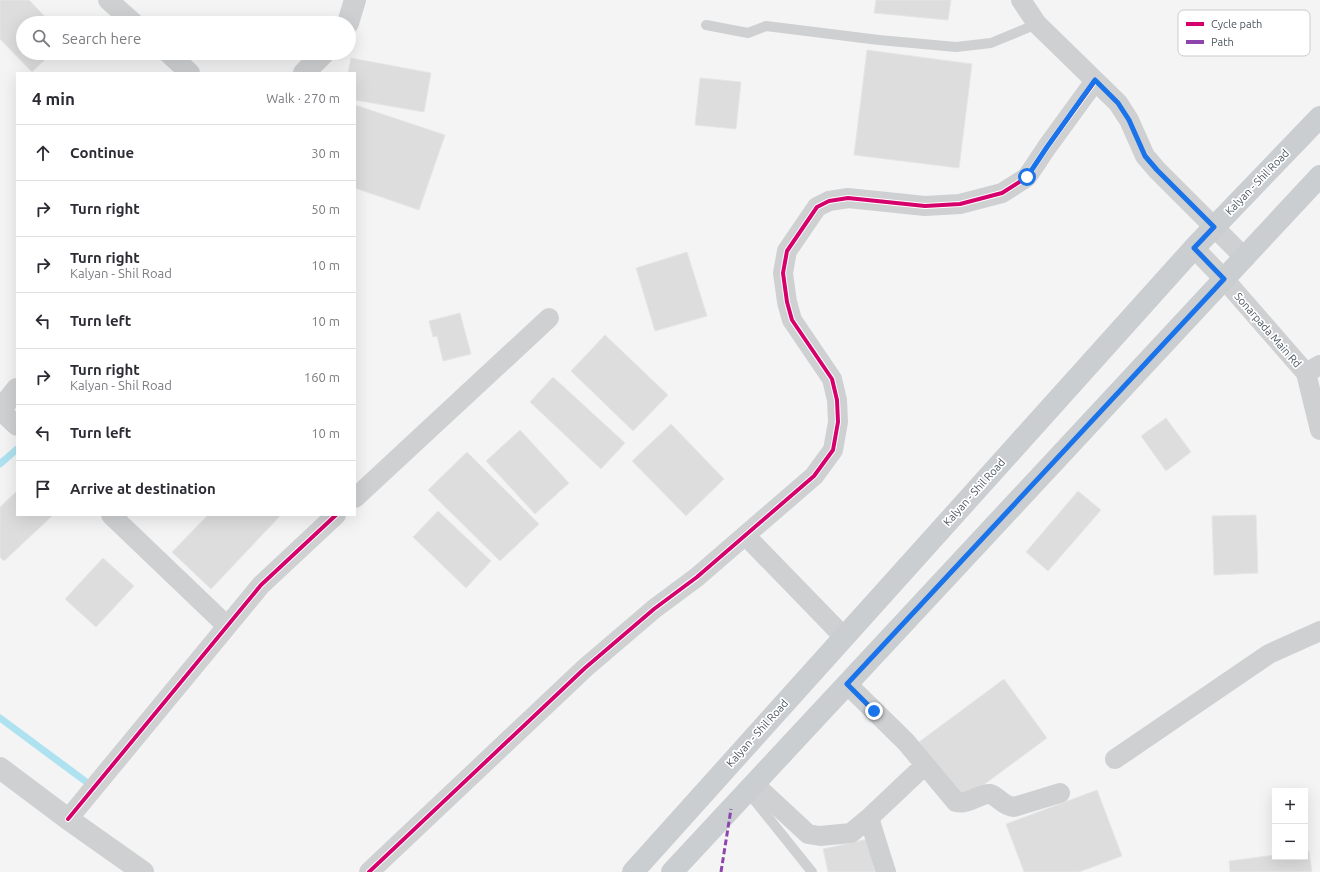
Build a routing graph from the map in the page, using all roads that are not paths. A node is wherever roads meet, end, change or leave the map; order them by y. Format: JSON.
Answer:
{"nodes":[{"id":1,"x":108,"y":0,"type":"edge"},
{"id":2,"x":355,"y":0,"type":"edge"},
{"id":3,"x":1020,"y":0,"type":"edge"},
{"id":4,"x":126,"y":16,"type":"edge"},
{"id":5,"x":350,"y":16,"type":"edge"},
{"id":6,"x":1037,"y":24,"type":"junction"},
{"id":7,"x":706,"y":25,"type":"dead end"},
{"id":8,"x":176,"y":60,"type":"edge"},
{"id":9,"x":317,"y":60,"type":"edge"},
{"id":10,"x":189,"y":72,"type":"edge"},
{"id":11,"x":305,"y":72,"type":"edge"},
{"id":12,"x":1095,"y":80,"type":"junction"},
{"id":13,"x":1320,"y":117,"type":"edge"},
{"id":14,"x":1320,"y":176,"type":"edge"},
{"id":15,"x":1214,"y":227,"type":"junction"},
{"id":16,"x":1194,"y":248,"type":"junction"},
{"id":17,"x":1244,"y":258,"type":"junction"},
{"id":18,"x":1224,"y":279,"type":"junction"},
{"id":19,"x":549,"y":318,"type":"dead end"},
{"id":20,"x":1313,"y":369,"type":"edge"},
{"id":21,"x":16,"y":390,"type":"edge"},
{"id":22,"x":0,"y":410,"type":"edge"},
{"id":23,"x":16,"y":425,"type":"edge"},
{"id":24,"x":1320,"y":430,"type":"edge"},
{"id":25,"x":356,"y":497,"type":"edge"},
{"id":26,"x":112,"y":516,"type":"edge"},
{"id":27,"x":335,"y":516,"type":"edge"},
{"id":28,"x":746,"y":536,"type":"junction"},
{"id":29,"x":227,"y":626,"type":"junction"},
{"id":30,"x":1320,"y":632,"type":"edge"},
{"id":31,"x":844,"y":637,"type":"junction"},
{"id":32,"x":847,"y":684,"type":"junction"},
{"id":33,"x":1115,"y":760,"type":"dead end"},
{"id":34,"x":925,"y":765,"type":"junction"},
{"id":35,"x":0,"y":768,"type":"edge"},
{"id":36,"x":750,"y":788,"type":"junction"},
{"id":37,"x":1060,"y":794,"type":"dead end"},
{"id":38,"x":869,"y":818,"type":"junction"},
{"id":39,"x":68,"y":819,"type":"junction"},
{"id":40,"x":143,"y":872,"type":"edge"},
{"id":41,"x":369,"y":872,"type":"edge"},
{"id":42,"x":633,"y":872,"type":"edge"},
{"id":43,"x":672,"y":872,"type":"edge"},
{"id":44,"x":812,"y":872,"type":"edge"},
{"id":45,"x":886,"y":872,"type":"edge"}],
"edges":[{"from":1,"to":4,"type":"street"},
{"from":2,"to":5,"type":"street"},
{"from":3,"to":6,"type":"street"},
{"from":6,"to":7,"type":"lane"},
{"from":6,"to":12,"type":"street"},
{"from":8,"to":10,"type":"street"},
{"from":9,"to":11,"type":"street"},
{"from":12,"to":15,"type":"street"},
{"from":12,"to":28,"type":"street"},
{"from":13,"to":15,"type":"main road","name":"Kalyan - Shil Road"},
{"from":14,"to":17,"type":"main road"},
{"from":15,"to":16,"type":"main road","name":"Kalyan - Shil Road"},
{"from":15,"to":17,"type":"street"},
{"from":16,"to":18,"type":"street","name":"Sonarpada Main Rd"},
{"from":16,"to":31,"type":"main road","name":"Kalyan - Shil Road"},
{"from":17,"to":18,"type":"main road"},
{"from":18,"to":20,"type":"street","name":"Sonarpada Main Rd"},
{"from":18,"to":32,"type":"main road"},
{"from":19,"to":25,"type":"street"},
{"from":20,"to":24,"type":"street","name":"Sonarpada Main Rd"},
{"from":21,"to":22,"type":"street"},
{"from":22,"to":23,"type":"street"},
{"from":26,"to":29,"type":"street"},
{"from":27,"to":29,"type":"street"},
{"from":28,"to":31,"type":"street"},
{"from":28,"to":41,"type":"street"},
{"from":29,"to":39,"type":"street"},
{"from":30,"to":33,"type":"street"},
{"from":31,"to":42,"type":"main road","name":"Kalyan - Shil Road"},
{"from":32,"to":34,"type":"street"},
{"from":32,"to":36,"type":"main road"},
{"from":34,"to":37,"type":"street"},
{"from":34,"to":38,"type":"street"},
{"from":35,"to":39,"type":"street"},
{"from":36,"to":38,"type":"street"},
{"from":36,"to":43,"type":"main road"},
{"from":36,"to":44,"type":"lane"},
{"from":38,"to":45,"type":"street"},
{"from":39,"to":40,"type":"street"}]}
